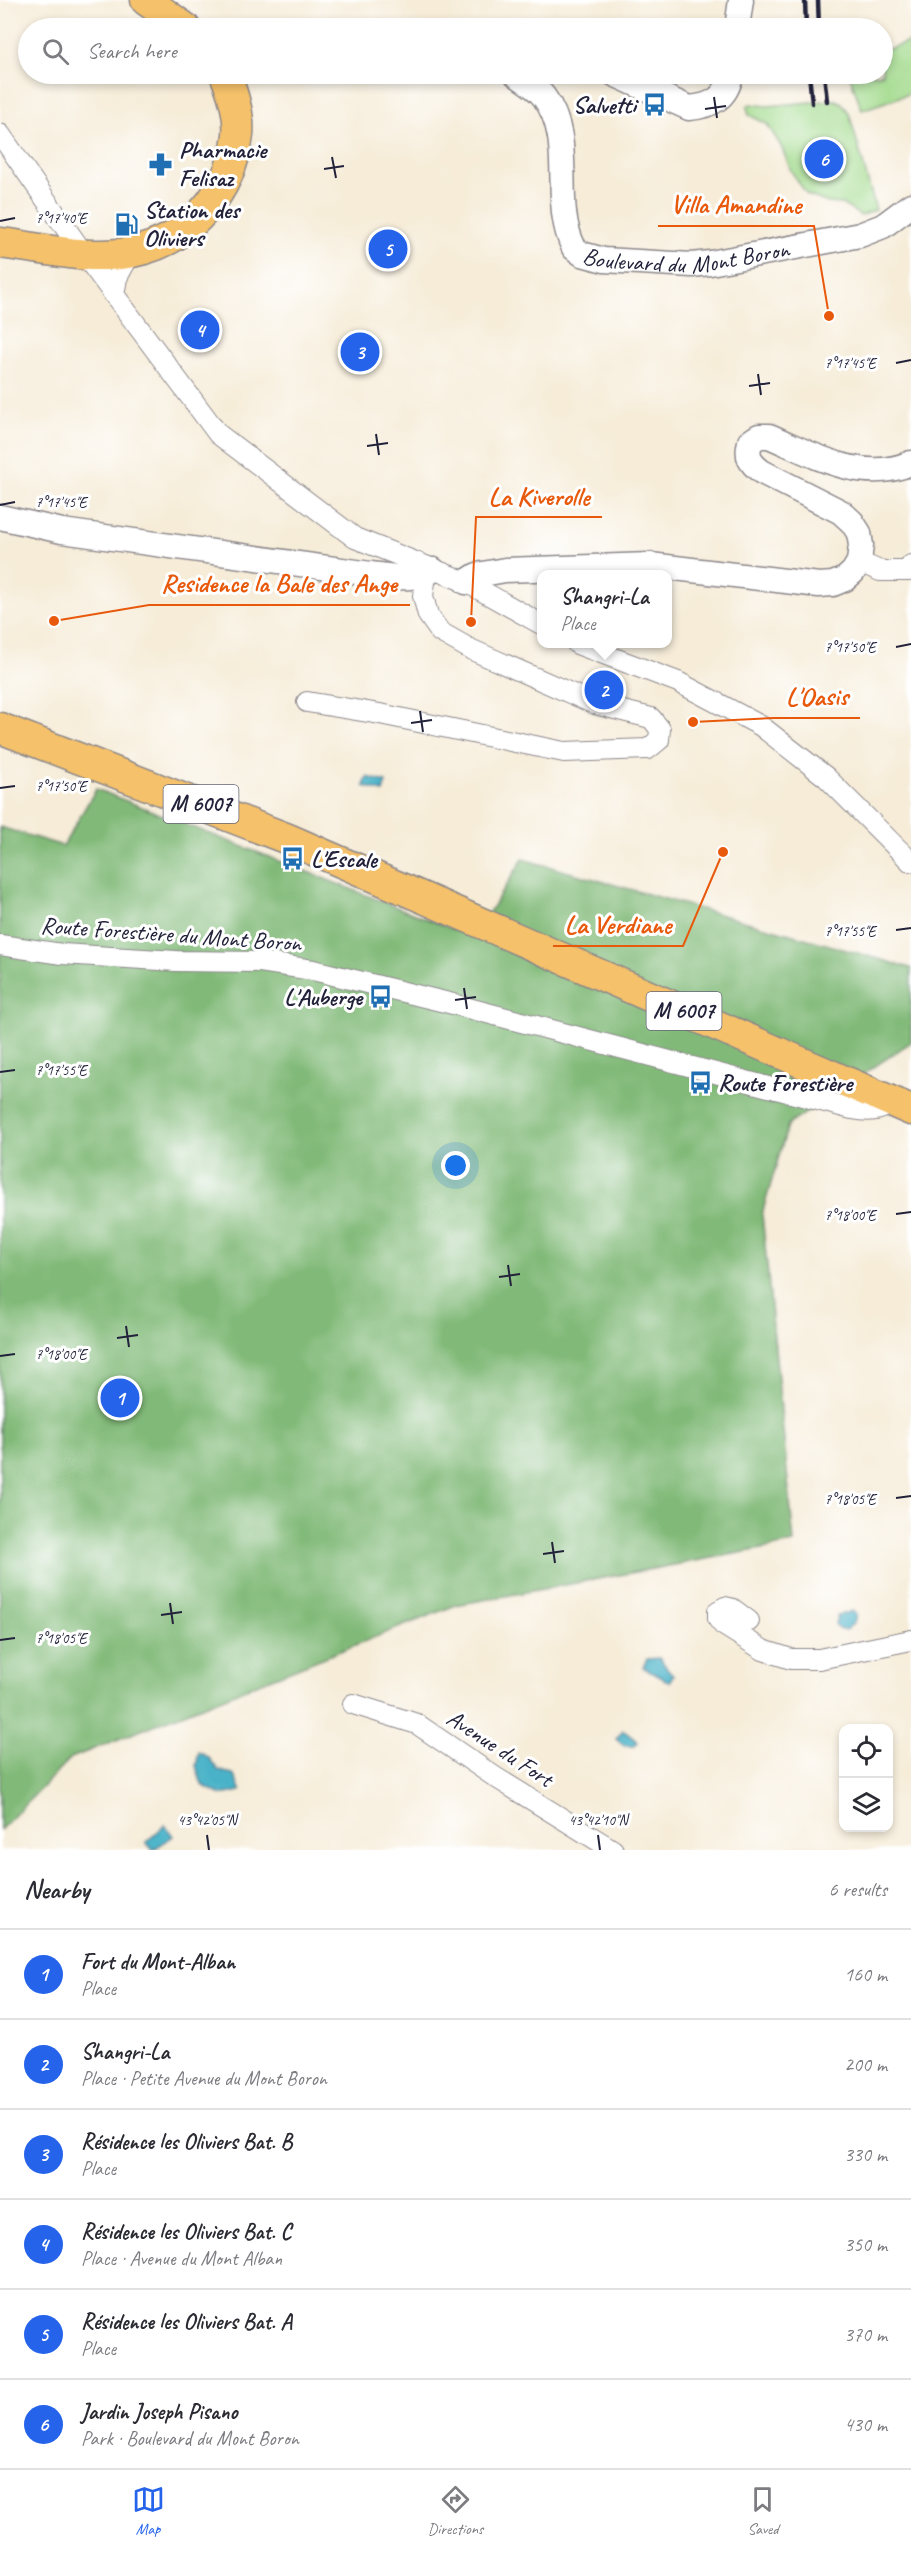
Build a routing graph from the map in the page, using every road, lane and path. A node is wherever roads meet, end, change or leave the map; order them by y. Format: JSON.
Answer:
{"nodes":[{"id":1,"x":146,"y":0,"type":"edge"},
{"id":2,"x":741,"y":0,"type":"edge"},
{"id":3,"x":171,"y":18,"type":"edge"},
{"id":4,"x":738,"y":18,"type":"edge"},
{"id":5,"x":229,"y":84,"type":"edge"},
{"id":6,"x":529,"y":84,"type":"edge"},
{"id":7,"x":636,"y":84,"type":"edge"},
{"id":8,"x":729,"y":84,"type":"edge"},
{"id":9,"x":0,"y":135,"type":"edge"},
{"id":10,"x":911,"y":205,"type":"edge"},
{"id":11,"x":0,"y":243,"type":"edge"},
{"id":12,"x":131,"y":252,"type":"junction"},
{"id":13,"x":83,"y":253,"type":"junction"},
{"id":14,"x":114,"y":295,"type":"junction"},
{"id":15,"x":911,"y":463,"type":"edge"},
{"id":16,"x":0,"y":517,"type":"edge"},
{"id":17,"x":859,"y":562,"type":"junction"},
{"id":18,"x":910,"y":569,"type":"edge"},
{"id":19,"x":430,"y":572,"type":"junction"},
{"id":20,"x":466,"y":582,"type":"junction"},
{"id":21,"x":537,"y":622,"type":"edge"},
{"id":22,"x":588,"y":648,"type":"edge"},
{"id":23,"x":307,"y":702,"type":"dead end"},
{"id":24,"x":0,"y":728,"type":"edge"},
{"id":25,"x":911,"y":862,"type":"edge"},
{"id":26,"x":0,"y":945,"type":"edge"},
{"id":27,"x":902,"y":1106,"type":"edge"},
{"id":28,"x":749,"y":1621,"type":"dead end"},
{"id":29,"x":911,"y":1640,"type":"edge"},
{"id":30,"x":353,"y":1704,"type":"dead end"},
{"id":31,"x":613,"y":1850,"type":"edge"}],
"edges":[{"from":1,"to":3,"type":"main road"},
{"from":2,"to":4,"type":"street"},
{"from":5,"to":12,"type":"main road"},
{"from":6,"to":10,"type":"street","name":"Boulevard du Mont Boron"},
{"from":7,"to":8,"type":"street"},
{"from":9,"to":13,"type":"street"},
{"from":11,"to":13,"type":"main road"},
{"from":12,"to":13,"type":"main road"},
{"from":12,"to":14,"type":"street"},
{"from":13,"to":14,"type":"street"},
{"from":14,"to":19,"type":"street"},
{"from":15,"to":17,"type":"street"},
{"from":16,"to":19,"type":"street"},
{"from":17,"to":18,"type":"street"},
{"from":17,"to":20,"type":"street"},
{"from":19,"to":20,"type":"street"},
{"from":19,"to":23,"type":"street"},
{"from":20,"to":21,"type":"street"},
{"from":22,"to":25,"type":"street"},
{"from":24,"to":27,"type":"main road","number":"M 6007"},
{"from":26,"to":27,"type":"street","name":"Route Forestière du Mont Boron"},
{"from":28,"to":29,"type":"street"},
{"from":30,"to":31,"type":"street","name":"Avenue du Fort"}]}
